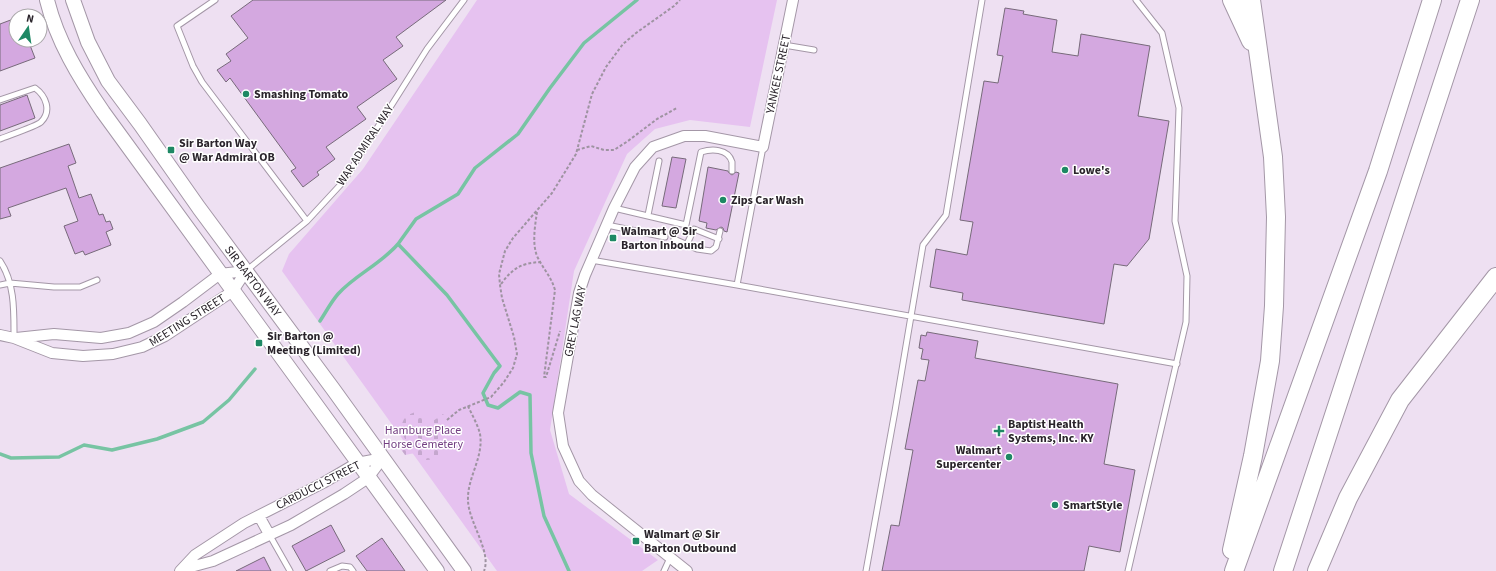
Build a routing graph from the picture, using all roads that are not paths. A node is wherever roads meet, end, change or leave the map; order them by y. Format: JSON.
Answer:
{"nodes":[{"id":1,"x":47,"y":0,"type":"edge"},
{"id":2,"x":73,"y":0,"type":"edge"},
{"id":3,"x":215,"y":0,"type":"edge"},
{"id":4,"x":464,"y":0,"type":"edge"},
{"id":5,"x":793,"y":0,"type":"edge"},
{"id":6,"x":982,"y":0,"type":"edge"},
{"id":7,"x":1136,"y":0,"type":"edge"},
{"id":8,"x":1232,"y":0,"type":"edge"},
{"id":9,"x":1251,"y":0,"type":"edge"},
{"id":10,"x":1470,"y":0,"type":"edge"},
{"id":11,"x":1431,"y":4,"type":"edge"},
{"id":12,"x":784,"y":45,"type":"junction"},
{"id":13,"x":814,"y":50,"type":"dead end"},
{"id":14,"x":1259,"y":58,"type":"junction"},
{"id":15,"x":0,"y":100,"type":"edge"},
{"id":16,"x":0,"y":139,"type":"edge"},
{"id":17,"x":763,"y":147,"type":"junction"},
{"id":18,"x":659,"y":162,"type":"dead end"},
{"id":19,"x":732,"y":171,"type":"dead end"},
{"id":20,"x":614,"y":208,"type":"junction"},
{"id":21,"x":648,"y":215,"type":"junction"},
{"id":22,"x":307,"y":221,"type":"junction"},
{"id":23,"x":686,"y":224,"type":"junction"},
{"id":24,"x":607,"y":225,"type":"junction"},
{"id":25,"x":694,"y":229,"type":"junction"},
{"id":26,"x":720,"y":231,"type":"dead end"},
{"id":27,"x":665,"y":237,"type":"dead end"},
{"id":28,"x":674,"y":239,"type":"dead end"},
{"id":29,"x":719,"y":239,"type":"junction"},
{"id":30,"x":687,"y":244,"type":"junction"},
{"id":31,"x":591,"y":260,"type":"junction"},
{"id":32,"x":0,"y":261,"type":"edge"},
{"id":33,"x":246,"y":271,"type":"junction"},
{"id":34,"x":220,"y":274,"type":"junction"},
{"id":35,"x":1496,"y":277,"type":"edge"},
{"id":36,"x":97,"y":280,"type":"dead end"},
{"id":37,"x":10,"y":283,"type":"junction"},
{"id":38,"x":0,"y":285,"type":"edge"},
{"id":39,"x":737,"y":285,"type":"junction"},
{"id":40,"x":233,"y":291,"type":"junction"},
{"id":41,"x":911,"y":317,"type":"junction"},
{"id":42,"x":0,"y":335,"type":"edge"},
{"id":43,"x":14,"y":338,"type":"junction"},
{"id":44,"x":1177,"y":364,"type":"junction"},
{"id":45,"x":383,"y":458,"type":"junction"},
{"id":46,"x":357,"y":463,"type":"junction"},
{"id":47,"x":368,"y":478,"type":"junction"},
{"id":48,"x":259,"y":516,"type":"junction"},
{"id":49,"x":269,"y":534,"type":"junction"},
{"id":50,"x":671,"y":557,"type":"junction"},
{"id":51,"x":181,"y":570,"type":"edge"},
{"id":52,"x":290,"y":571,"type":"edge"},
{"id":53,"x":330,"y":571,"type":"edge"},
{"id":54,"x":353,"y":571,"type":"edge"},
{"id":55,"x":437,"y":571,"type":"edge"},
{"id":56,"x":464,"y":571,"type":"edge"},
{"id":57,"x":664,"y":571,"type":"edge"},
{"id":58,"x":687,"y":571,"type":"edge"},
{"id":59,"x":866,"y":571,"type":"edge"},
{"id":60,"x":1128,"y":571,"type":"edge"},
{"id":61,"x":1227,"y":571,"type":"edge"},
{"id":62,"x":1234,"y":571,"type":"edge"},
{"id":63,"x":1283,"y":571,"type":"edge"},
{"id":64,"x":1317,"y":571,"type":"edge"}],
"edges":[{"from":1,"to":34,"type":"main road","name":"SIR BARTON WAY"},
{"from":2,"to":33,"type":"main road","name":"SIR BARTON WAY"},
{"from":3,"to":22,"type":"lane"},
{"from":4,"to":22,"type":"lane","name":"WAR ADMIRAL WAY"},
{"from":5,"to":12,"type":"street","name":"YANKEE STREET"},
{"from":6,"to":41,"type":"lane"},
{"from":7,"to":44,"type":"lane"},
{"from":8,"to":14,"type":"highway"},
{"from":9,"to":14,"type":"highway"},
{"from":10,"to":63,"type":"highway"},
{"from":11,"to":62,"type":"highway"},
{"from":12,"to":13,"type":"lane"},
{"from":12,"to":17,"type":"street","name":"YANKEE STREET"},
{"from":14,"to":61,"type":"highway"},
{"from":15,"to":16,"type":"lane"},
{"from":17,"to":20,"type":"street","name":"GREY LAG WAY"},
{"from":17,"to":39,"type":"lane"},
{"from":18,"to":21,"type":"lane"},
{"from":19,"to":23,"type":"lane"},
{"from":20,"to":21,"type":"lane"},
{"from":20,"to":24,"type":"street","name":"GREY LAG WAY"},
{"from":21,"to":23,"type":"lane"},
{"from":22,"to":33,"type":"lane","name":"WAR ADMIRAL WAY"},
{"from":23,"to":25,"type":"lane"},
{"from":24,"to":27,"type":"lane"},
{"from":24,"to":31,"type":"street","name":"GREY LAG WAY"},
{"from":25,"to":29,"type":"lane"},
{"from":25,"to":30,"type":"lane"},
{"from":26,"to":29,"type":"lane"},
{"from":28,"to":30,"type":"lane"},
{"from":29,"to":30,"type":"lane"},
{"from":31,"to":39,"type":"lane"},
{"from":31,"to":50,"type":"street","name":"GREY LAG WAY"},
{"from":32,"to":37,"type":"lane"},
{"from":33,"to":34,"type":"street","name":"MEETING STREET"},
{"from":33,"to":40,"type":"street","name":"MEETING STREET"},
{"from":33,"to":45,"type":"main road","name":"SIR BARTON WAY"},
{"from":34,"to":40,"type":"main road","name":"SIR BARTON WAY"},
{"from":34,"to":43,"type":"street","name":"MEETING STREET"},
{"from":35,"to":64,"type":"highway"},
{"from":36,"to":37,"type":"lane"},
{"from":37,"to":38,"type":"lane"},
{"from":37,"to":43,"type":"lane"},
{"from":39,"to":41,"type":"lane"},
{"from":40,"to":43,"type":"street","name":"MEETING STREET"},
{"from":40,"to":46,"type":"main road","name":"SIR BARTON WAY"},
{"from":41,"to":44,"type":"lane"},
{"from":41,"to":59,"type":"lane"},
{"from":42,"to":43,"type":"street","name":"MEETING STREET"},
{"from":44,"to":60,"type":"lane"},
{"from":45,"to":46,"type":"street","name":"CARDUCCI STREET"},
{"from":45,"to":47,"type":"street","name":"CARDUCCI STREET"},
{"from":45,"to":56,"type":"main road","name":"SIR BARTON WAY"},
{"from":46,"to":47,"type":"main road","name":"SIR BARTON WAY"},
{"from":46,"to":48,"type":"street","name":"CARDUCCI STREET"},
{"from":47,"to":49,"type":"street","name":"CARDUCCI STREET"},
{"from":47,"to":55,"type":"main road","name":"SIR BARTON WAY"},
{"from":48,"to":49,"type":"street"},
{"from":48,"to":51,"type":"street","name":"CARDUCCI STREET"},
{"from":49,"to":51,"type":"street","name":"CARDUCCI STREET"},
{"from":49,"to":52,"type":"lane"},
{"from":50,"to":57,"type":"lane"},
{"from":50,"to":58,"type":"street","name":"GREY LAG WAY"},
{"from":53,"to":54,"type":"lane"}]}
